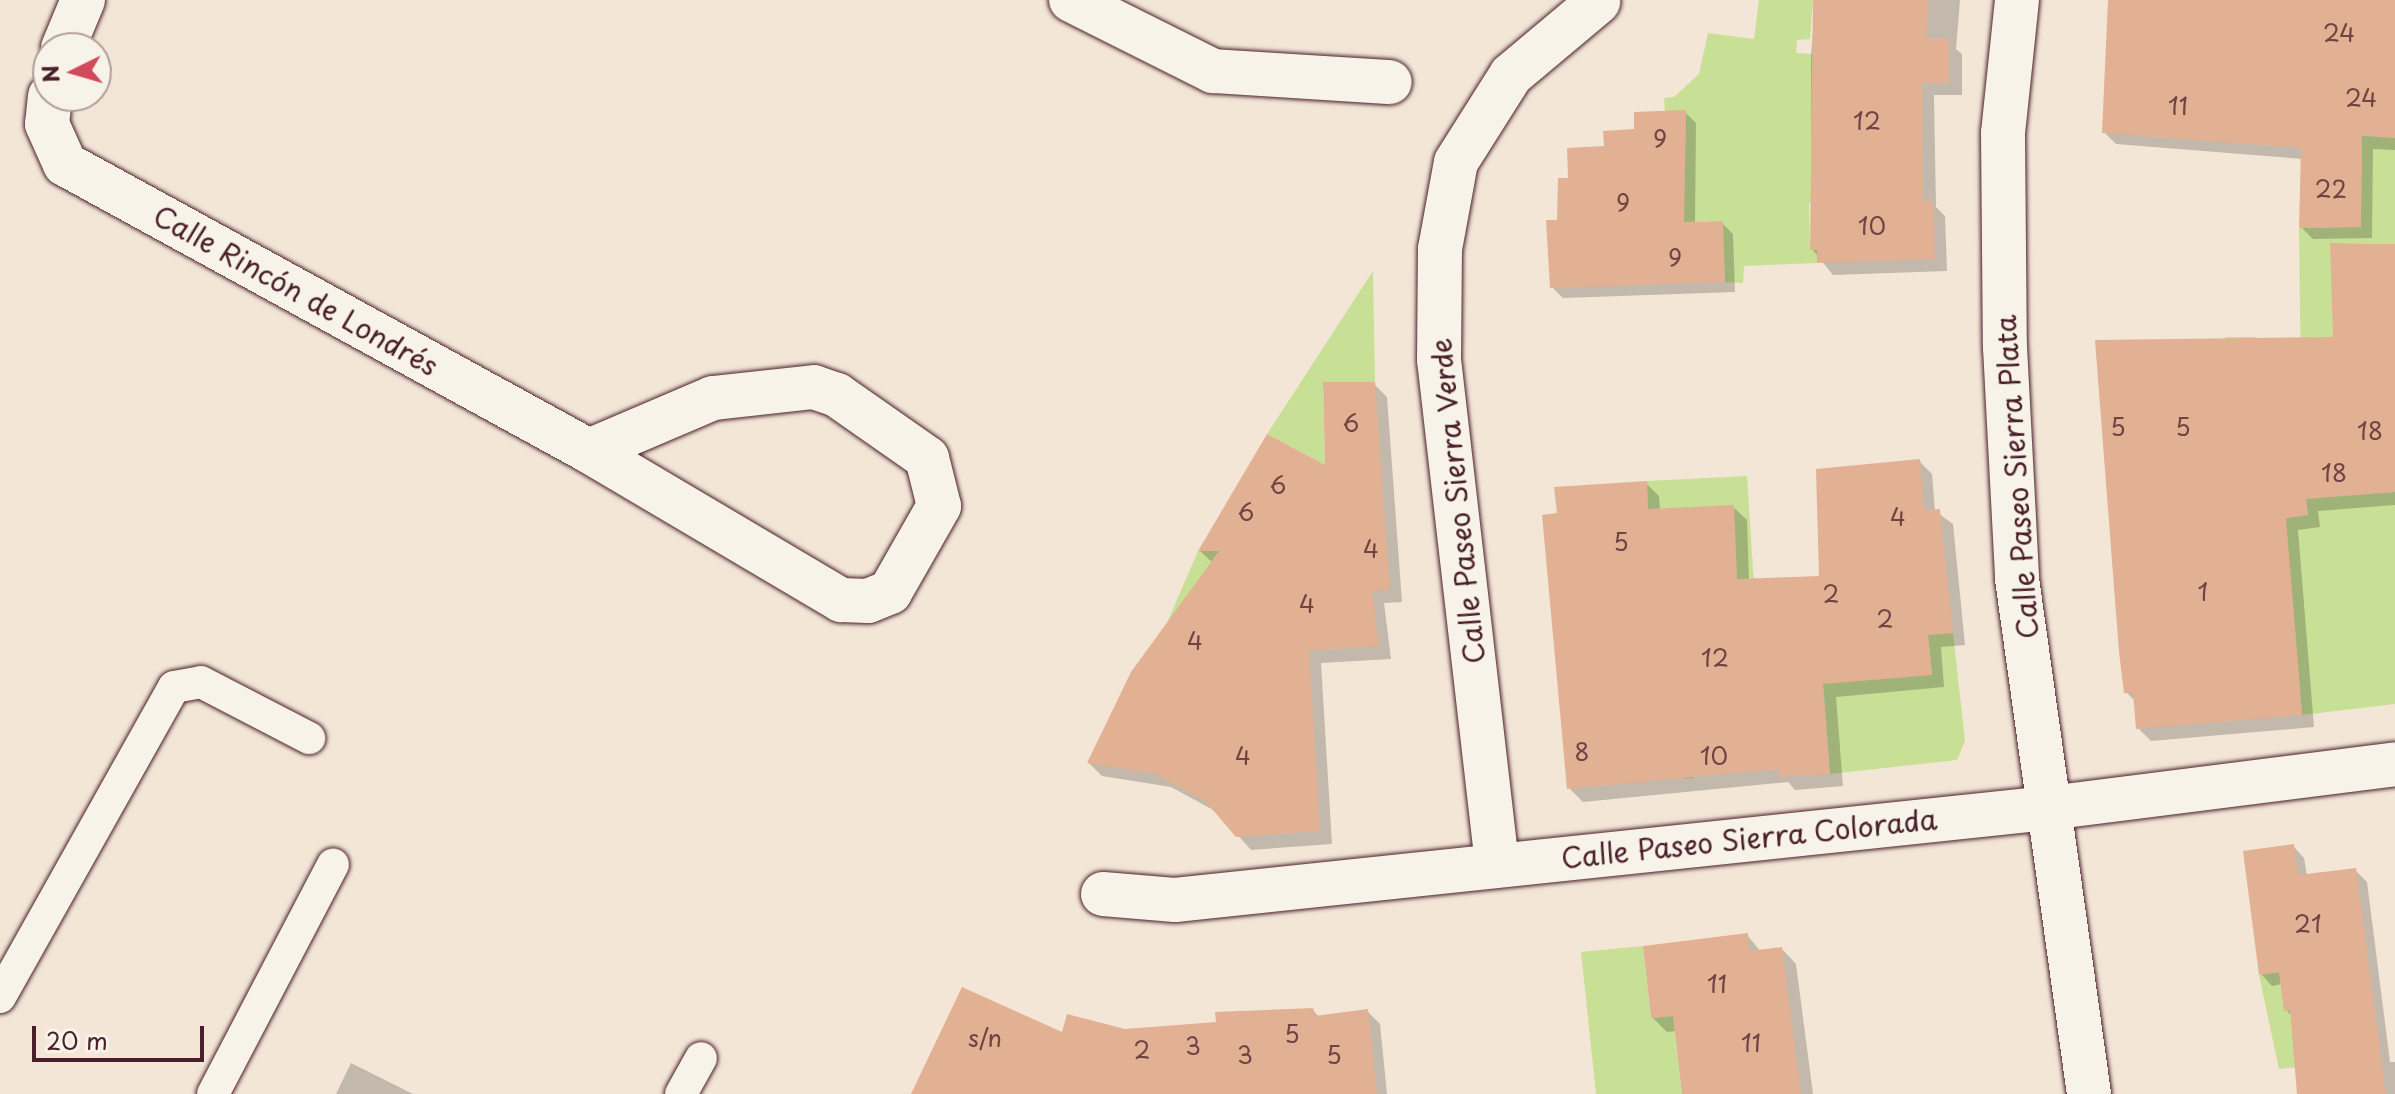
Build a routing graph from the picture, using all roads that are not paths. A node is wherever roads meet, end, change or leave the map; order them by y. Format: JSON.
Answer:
{"nodes":[{"id":1,"x":83,"y":0,"type":"edge"},
{"id":2,"x":1071,"y":0,"type":"edge"},
{"id":3,"x":2017,"y":0,"type":"edge"},
{"id":4,"x":1598,"y":2,"type":"dead end"},
{"id":5,"x":70,"y":32,"type":"edge"},
{"id":6,"x":1390,"y":82,"type":"dead end"},
{"id":7,"x":48,"y":112,"type":"edge"},
{"id":8,"x":589,"y":451,"type":"junction"},
{"id":9,"x":309,"y":738,"type":"dead end"},
{"id":10,"x":2395,"y":764,"type":"edge"},
{"id":11,"x":2049,"y":808,"type":"junction"},
{"id":12,"x":333,"y":864,"type":"dead end"},
{"id":13,"x":1497,"y":864,"type":"junction"},
{"id":14,"x":1103,"y":894,"type":"dead end"},
{"id":15,"x":0,"y":997,"type":"edge"},
{"id":16,"x":701,"y":1058,"type":"dead end"},
{"id":17,"x":213,"y":1094,"type":"edge"},
{"id":18,"x":681,"y":1094,"type":"edge"},
{"id":19,"x":2089,"y":1094,"type":"edge"}],
"edges":[{"from":1,"to":5,"type":"street"},
{"from":2,"to":6,"type":"street"},
{"from":3,"to":11,"type":"street","name":"Calle Paseo Sierra Plata"},
{"from":4,"to":13,"type":"street","name":"Calle Paseo Sierra Verde"},
{"from":7,"to":8,"type":"street","name":"Calle Rincón de Londrés"},
{"from":8,"to":8,"type":"street","name":"Calle Rincón de Londrés"},
{"from":9,"to":15,"type":"lane"},
{"from":10,"to":11,"type":"street","name":"Calle Paseo Sierra Colorada"},
{"from":11,"to":13,"type":"street","name":"Calle Paseo Sierra Colorada"},
{"from":11,"to":19,"type":"street","name":"Calle Paseo Sierra Plata"},
{"from":12,"to":17,"type":"lane"},
{"from":13,"to":14,"type":"street","name":"Calle Paseo Sierra Colorada"},
{"from":16,"to":18,"type":"lane"}]}
